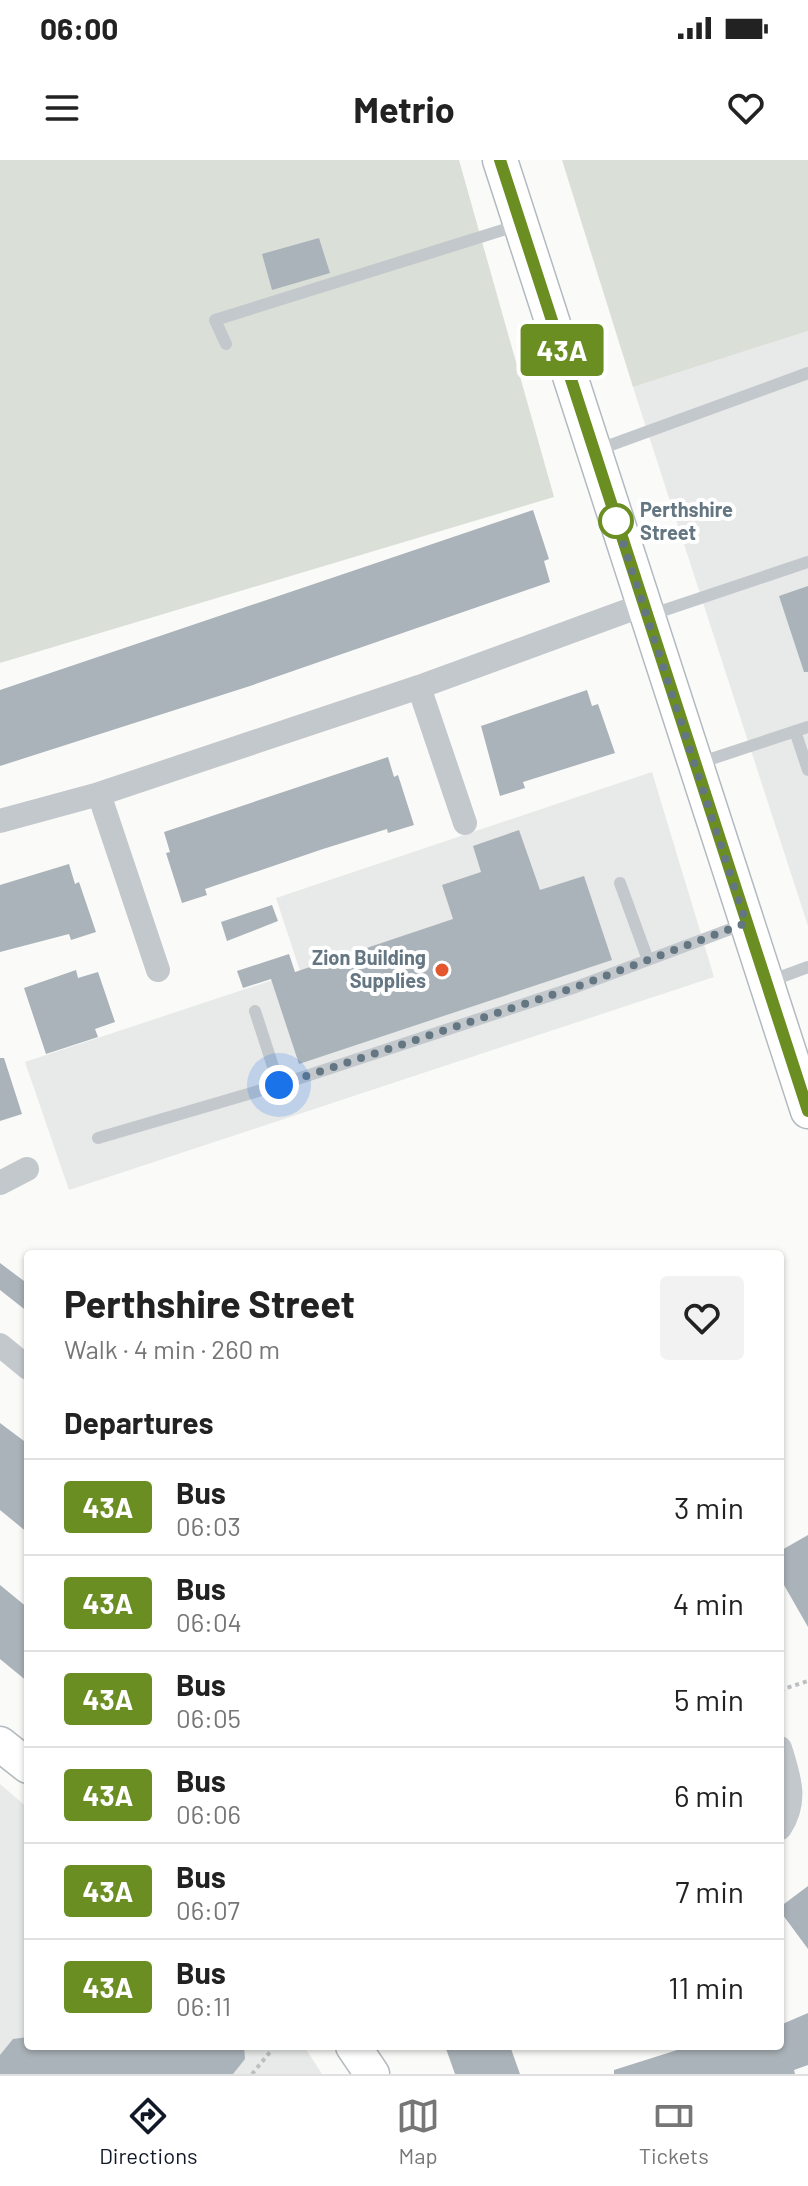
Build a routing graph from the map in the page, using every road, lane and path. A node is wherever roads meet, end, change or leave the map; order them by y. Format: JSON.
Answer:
{"nodes":[{"id":1,"x":500,"y":160,"type":"edge"},
{"id":2,"x":522,"y":224,"type":"junction"},
{"id":3,"x":226,"y":344,"type":"dead end"},
{"id":4,"x":808,"y":373,"type":"edge"},
{"id":5,"x":594,"y":451,"type":"junction"},
{"id":6,"x":808,"y":562,"type":"edge"},
{"id":7,"x":645,"y":610,"type":"junction"},
{"id":8,"x":419,"y":687,"type":"junction"},
{"id":9,"x":808,"y":727,"type":"edge"},
{"id":10,"x":795,"y":731,"type":"junction"},
{"id":11,"x":696,"y":764,"type":"junction"},
{"id":12,"x":808,"y":770,"type":"edge"},
{"id":13,"x":99,"y":794,"type":"junction"},
{"id":14,"x":0,"y":821,"type":"edge"},
{"id":15,"x":465,"y":823,"type":"dead end"},
{"id":16,"x":620,"y":883,"type":"dead end"},
{"id":17,"x":746,"y":923,"type":"junction"},
{"id":18,"x":648,"y":960,"type":"junction"},
{"id":19,"x":808,"y":967,"type":"edge"},
{"id":20,"x":158,"y":970,"type":"dead end"},
{"id":21,"x":765,"y":983,"type":"junction"},
{"id":22,"x":255,"y":1011,"type":"dead end"},
{"id":23,"x":279,"y":1085,"type":"junction"},
{"id":24,"x":808,"y":1111,"type":"edge"},
{"id":25,"x":98,"y":1138,"type":"dead end"},
{"id":26,"x":27,"y":1169,"type":"dead end"},
{"id":27,"x":0,"y":1183,"type":"edge"},
{"id":28,"x":0,"y":1345,"type":"edge"},
{"id":29,"x":24,"y":1365,"type":"edge"},
{"id":30,"x":808,"y":1681,"type":"edge"},
{"id":31,"x":784,"y":1689,"type":"edge"},
{"id":32,"x":0,"y":1744,"type":"edge"},
{"id":33,"x":784,"y":1761,"type":"edge"},
{"id":34,"x":24,"y":1763,"type":"edge"},
{"id":35,"x":784,"y":1819,"type":"edge"},
{"id":36,"x":272,"y":2050,"type":"edge"},
{"id":37,"x":356,"y":2050,"type":"edge"},
{"id":38,"x":252,"y":2074,"type":"edge"},
{"id":39,"x":372,"y":2074,"type":"edge"}],
"edges":[{"from":1,"to":2,"type":"main road"},
{"from":2,"to":3,"type":"lane"},
{"from":2,"to":5,"type":"main road"},
{"from":4,"to":5,"type":"lane"},
{"from":5,"to":7,"type":"main road"},
{"from":6,"to":7,"type":"lane"},
{"from":7,"to":8,"type":"street"},
{"from":7,"to":11,"type":"main road"},
{"from":8,"to":13,"type":"street"},
{"from":8,"to":15,"type":"street"},
{"from":9,"to":10,"type":"lane"},
{"from":10,"to":11,"type":"lane"},
{"from":10,"to":12,"type":"lane"},
{"from":11,"to":17,"type":"main road"},
{"from":13,"to":14,"type":"street"},
{"from":13,"to":20,"type":"street"},
{"from":16,"to":18,"type":"lane"},
{"from":17,"to":18,"type":"lane"},
{"from":17,"to":21,"type":"main road"},
{"from":18,"to":23,"type":"lane"},
{"from":19,"to":21,"type":"lane"},
{"from":21,"to":24,"type":"main road"},
{"from":22,"to":23,"type":"lane"},
{"from":23,"to":25,"type":"lane"},
{"from":26,"to":27,"type":"street"},
{"from":28,"to":29,"type":"street"},
{"from":30,"to":31,"type":"path"},
{"from":32,"to":34,"type":"main road"},
{"from":33,"to":35,"type":"street"},
{"from":36,"to":38,"type":"path"},
{"from":37,"to":39,"type":"main road"}]}
